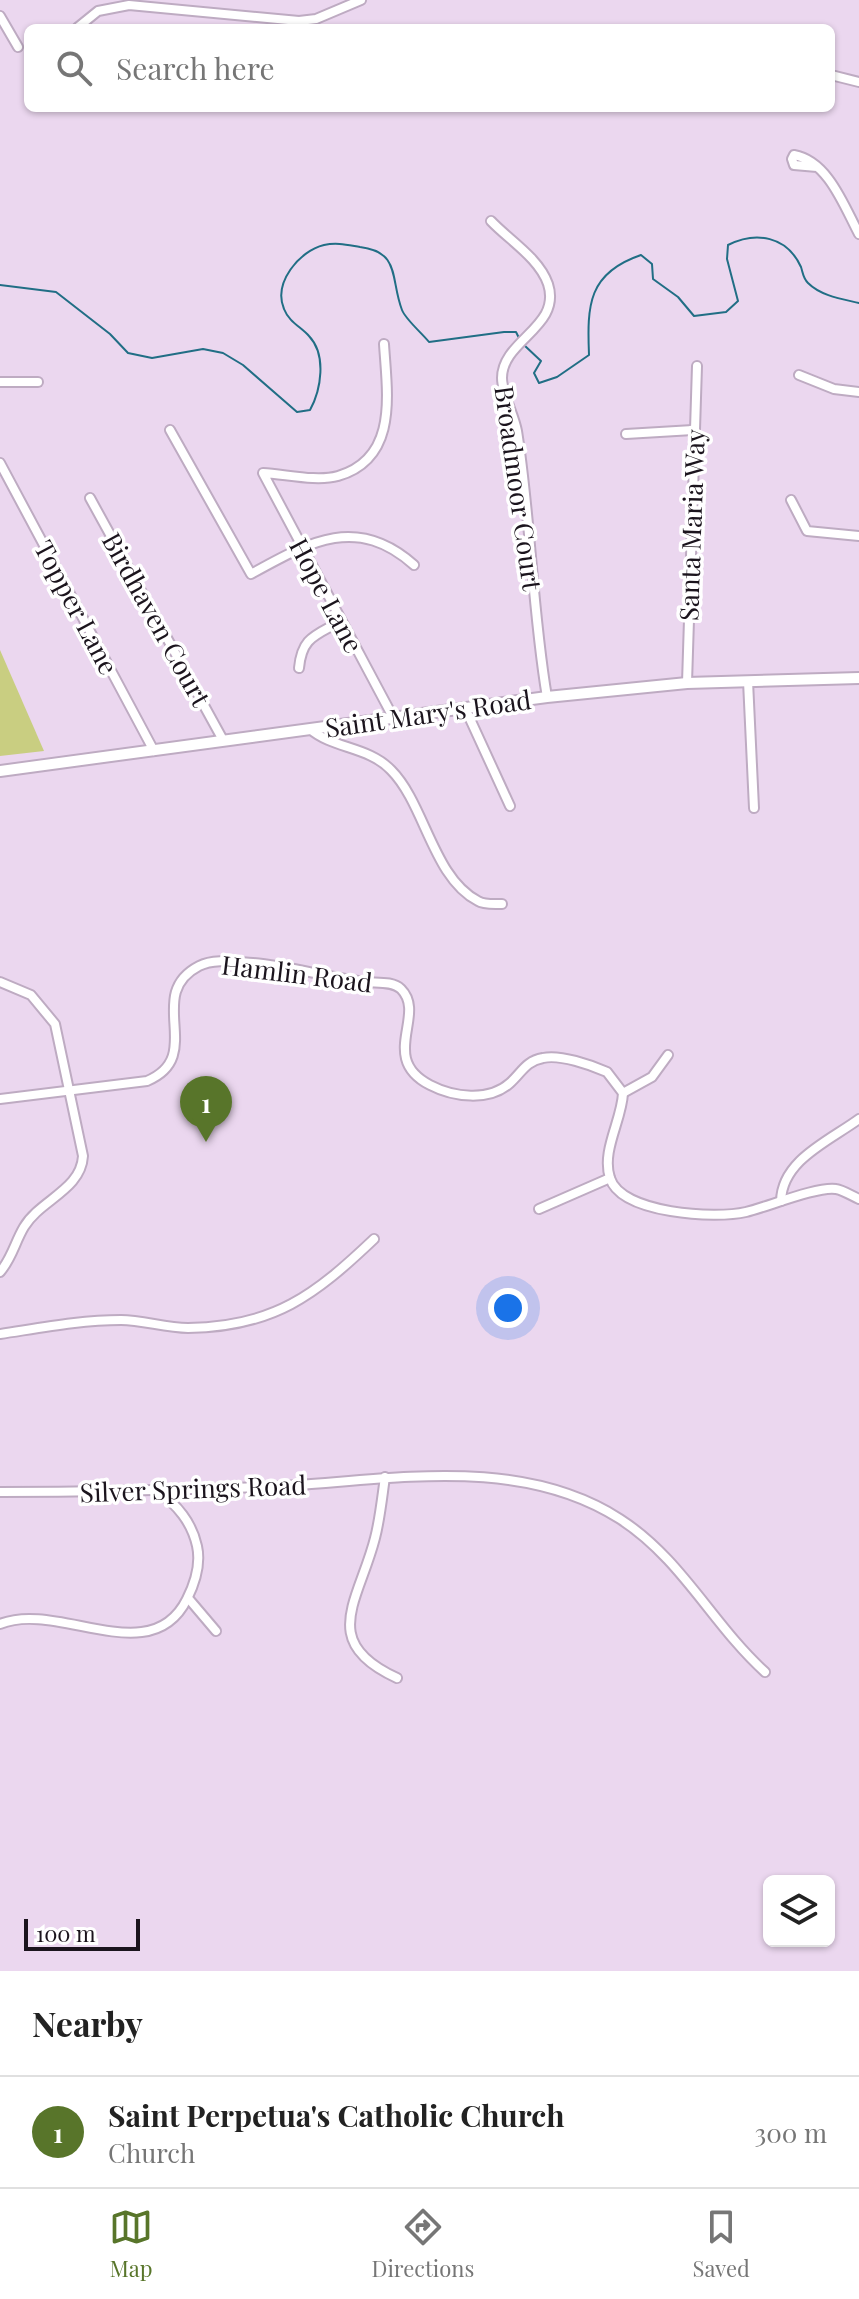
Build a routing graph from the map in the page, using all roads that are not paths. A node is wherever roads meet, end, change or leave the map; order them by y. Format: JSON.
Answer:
{"nodes":[{"id":1,"x":361,"y":0,"type":"edge"},
{"id":2,"x":0,"y":16,"type":"edge"},
{"id":3,"x":82,"y":24,"type":"edge"},
{"id":4,"x":18,"y":47,"type":"dead end"},
{"id":5,"x":835,"y":76,"type":"edge"},
{"id":6,"x":859,"y":82,"type":"edge"},
{"id":7,"x":817,"y":167,"type":"dead end"},
{"id":8,"x":491,"y":221,"type":"dead end"},
{"id":9,"x":859,"y":234,"type":"edge"},
{"id":10,"x":384,"y":344,"type":"dead end"},
{"id":11,"x":697,"y":366,"type":"dead end"},
{"id":12,"x":799,"y":375,"type":"dead end"},
{"id":13,"x":0,"y":382,"type":"edge"},
{"id":14,"x":38,"y":382,"type":"dead end"},
{"id":15,"x":859,"y":392,"type":"edge"},
{"id":16,"x":170,"y":430,"type":"dead end"},
{"id":17,"x":693,"y":430,"type":"junction"},
{"id":18,"x":626,"y":434,"type":"dead end"},
{"id":19,"x":0,"y":463,"type":"edge"},
{"id":20,"x":90,"y":498,"type":"dead end"},
{"id":21,"x":791,"y":500,"type":"dead end"},
{"id":22,"x":859,"y":536,"type":"edge"},
{"id":23,"x":300,"y":547,"type":"junction"},
{"id":24,"x":414,"y":565,"type":"dead end"},
{"id":25,"x":341,"y":621,"type":"junction"},
{"id":26,"x":299,"y":668,"type":"dead end"},
{"id":27,"x":859,"y":678,"type":"edge"},
{"id":28,"x":748,"y":681,"type":"junction"},
{"id":29,"x":687,"y":683,"type":"junction"},
{"id":30,"x":547,"y":697,"type":"junction"},
{"id":31,"x":465,"y":708,"type":"junction"},
{"id":32,"x":393,"y":717,"type":"junction"},
{"id":33,"x":310,"y":729,"type":"junction"},
{"id":34,"x":223,"y":740,"type":"junction"},
{"id":35,"x":154,"y":751,"type":"junction"},
{"id":36,"x":0,"y":771,"type":"edge"},
{"id":37,"x":510,"y":806,"type":"dead end"},
{"id":38,"x":754,"y":808,"type":"dead end"},
{"id":39,"x":502,"y":904,"type":"dead end"},
{"id":40,"x":0,"y":982,"type":"edge"},
{"id":41,"x":668,"y":1055,"type":"dead end"},
{"id":42,"x":70,"y":1089,"type":"junction"},
{"id":43,"x":623,"y":1093,"type":"junction"},
{"id":44,"x":0,"y":1099,"type":"edge"},
{"id":45,"x":859,"y":1119,"type":"edge"},
{"id":46,"x":610,"y":1178,"type":"junction"},
{"id":47,"x":859,"y":1199,"type":"edge"},
{"id":48,"x":781,"y":1201,"type":"junction"},
{"id":49,"x":539,"y":1209,"type":"dead end"},
{"id":50,"x":374,"y":1239,"type":"dead end"},
{"id":51,"x":0,"y":1272,"type":"edge"},
{"id":52,"x":0,"y":1334,"type":"edge"},
{"id":53,"x":385,"y":1477,"type":"junction"},
{"id":54,"x":156,"y":1491,"type":"junction"},
{"id":55,"x":0,"y":1492,"type":"edge"},
{"id":56,"x":188,"y":1598,"type":"junction"},
{"id":57,"x":0,"y":1624,"type":"edge"},
{"id":58,"x":216,"y":1631,"type":"dead end"},
{"id":59,"x":765,"y":1672,"type":"dead end"},
{"id":60,"x":397,"y":1678,"type":"dead end"}],
"edges":[{"from":1,"to":3,"type":"street"},
{"from":2,"to":4,"type":"street"},
{"from":5,"to":6,"type":"street"},
{"from":7,"to":9,"type":"street"},
{"from":8,"to":30,"type":"street","name":"Broadmoor Court"},
{"from":10,"to":23,"type":"street","name":"Hope Lane"},
{"from":11,"to":17,"type":"street","name":"Santa Maria Way"},
{"from":12,"to":15,"type":"street"},
{"from":13,"to":14,"type":"street"},
{"from":16,"to":23,"type":"street"},
{"from":17,"to":18,"type":"street"},
{"from":17,"to":29,"type":"street","name":"Santa Maria Way"},
{"from":19,"to":35,"type":"street","name":"Topper Lane"},
{"from":20,"to":34,"type":"street","name":"Birdhaven Court"},
{"from":21,"to":22,"type":"street"},
{"from":23,"to":24,"type":"street"},
{"from":23,"to":25,"type":"street","name":"Hope Lane"},
{"from":25,"to":26,"type":"street"},
{"from":25,"to":32,"type":"street","name":"Hope Lane"},
{"from":27,"to":28,"type":"street","name":"Saint Mary's Road"},
{"from":28,"to":29,"type":"street","name":"Saint Mary's Road"},
{"from":28,"to":38,"type":"street"},
{"from":29,"to":30,"type":"street","name":"Saint Mary's Road"},
{"from":30,"to":31,"type":"street","name":"Saint Mary's Road"},
{"from":31,"to":32,"type":"street","name":"Saint Mary's Road"},
{"from":31,"to":37,"type":"street"},
{"from":32,"to":33,"type":"street","name":"Saint Mary's Road"},
{"from":33,"to":34,"type":"street","name":"Saint Mary's Road"},
{"from":33,"to":39,"type":"street"},
{"from":34,"to":35,"type":"street","name":"Saint Mary's Road"},
{"from":35,"to":36,"type":"street","name":"Saint Mary's Road"},
{"from":40,"to":42,"type":"street"},
{"from":41,"to":43,"type":"street"},
{"from":42,"to":43,"type":"street","name":"Hamlin Road"},
{"from":42,"to":44,"type":"street","name":"Hamlin Road"},
{"from":42,"to":51,"type":"street"},
{"from":43,"to":46,"type":"street"},
{"from":45,"to":48,"type":"street"},
{"from":46,"to":48,"type":"street"},
{"from":46,"to":49,"type":"street"},
{"from":47,"to":48,"type":"street"},
{"from":50,"to":52,"type":"street"},
{"from":53,"to":54,"type":"street","name":"Silver Springs Road"},
{"from":53,"to":59,"type":"street","name":"Silver Springs Road"},
{"from":53,"to":60,"type":"street"},
{"from":54,"to":55,"type":"street","name":"Silver Springs Road"},
{"from":54,"to":56,"type":"street"},
{"from":56,"to":57,"type":"street"},
{"from":56,"to":58,"type":"street"}]}
